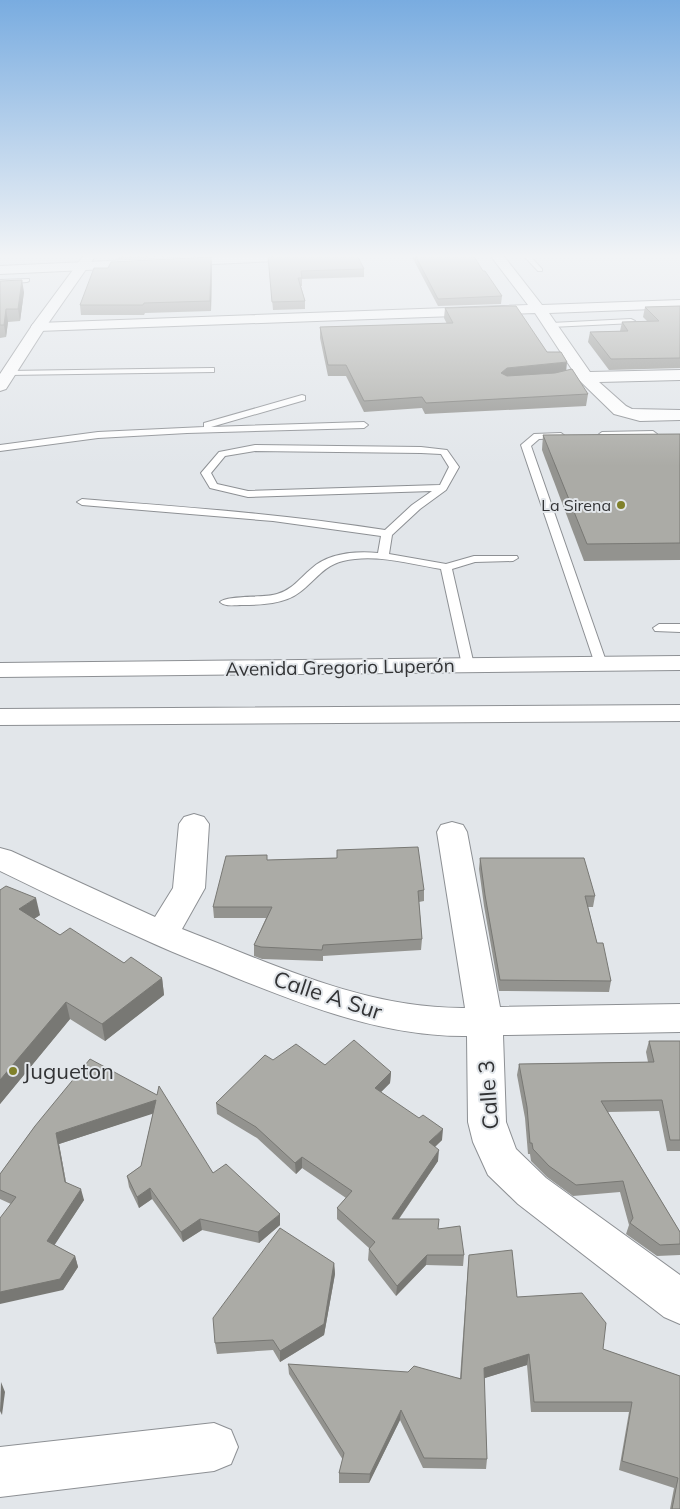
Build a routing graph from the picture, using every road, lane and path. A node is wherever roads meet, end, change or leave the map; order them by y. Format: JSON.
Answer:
{"nodes":[{"id":1,"x":80,"y":325,"type":"edge"},
{"id":2,"x":551,"y":325,"type":"edge"},
{"id":3,"x":566,"y":325,"type":"edge"},
{"id":4,"x":591,"y":325,"type":"edge"},
{"id":5,"x":38,"y":327,"type":"joint"},
{"id":6,"x":211,"y":370,"type":"dead end"},
{"id":7,"x":8,"y":373,"type":"junction"},
{"id":8,"x":580,"y":375,"type":"junction"},
{"id":9,"x":680,"y":375,"type":"edge"},
{"id":10,"x":0,"y":386,"type":"edge"},
{"id":11,"x":302,"y":398,"type":"dead end"},
{"id":12,"x":680,"y":415,"type":"edge"},
{"id":13,"x":364,"y":425,"type":"dead end"},
{"id":14,"x":187,"y":430,"type":"junction"},
{"id":15,"x":653,"y":434,"type":"edge"},
{"id":16,"x":576,"y":435,"type":"edge"},
{"id":17,"x":595,"y":435,"type":"edge"},
{"id":18,"x":0,"y":448,"type":"edge"},
{"id":19,"x":443,"y":488,"type":"junction"},
{"id":20,"x":82,"y":502,"type":"dead end"},
{"id":21,"x":386,"y":534,"type":"junction"},
{"id":22,"x":383,"y":556,"type":"junction"},
{"id":23,"x":513,"y":558,"type":"dead end"},
{"id":24,"x":446,"y":567,"type":"junction"},
{"id":25,"x":226,"y":602,"type":"dead end"},
{"id":26,"x":659,"y":628,"type":"dead end"},
{"id":27,"x":680,"y":628,"type":"edge"},
{"id":28,"x":680,"y":663,"type":"edge"},
{"id":29,"x":601,"y":664,"type":"junction"},
{"id":30,"x":468,"y":665,"type":"junction"},
{"id":31,"x":0,"y":670,"type":"edge"},
{"id":32,"x":680,"y":713,"type":"edge"},
{"id":33,"x":0,"y":717,"type":"edge"},
{"id":34,"x":194,"y":824,"type":"dead end"},
{"id":35,"x":452,"y":832,"type":"dead end"},
{"id":36,"x":0,"y":858,"type":"edge"},
{"id":37,"x":162,"y":934,"type":"junction"},
{"id":38,"x":680,"y":1018,"type":"edge"},
{"id":39,"x":485,"y":1022,"type":"junction"},
{"id":40,"x":680,"y":1302,"type":"edge"},
{"id":41,"x":214,"y":1447,"type":"dead end"},
{"id":42,"x":0,"y":1474,"type":"edge"}],
"edges":[{"from":1,"to":5,"type":"street"},
{"from":2,"to":8,"type":"street"},
{"from":3,"to":4,"type":"lane"},
{"from":5,"to":7,"type":"street"},
{"from":6,"to":7,"type":"lane"},
{"from":7,"to":10,"type":"street"},
{"from":8,"to":9,"type":"street"},
{"from":8,"to":12,"type":"street"},
{"from":11,"to":14,"type":"lane"},
{"from":13,"to":14,"type":"lane"},
{"from":14,"to":18,"type":"lane"},
{"from":15,"to":17,"type":"lane"},
{"from":16,"to":29,"type":"lane"},
{"from":19,"to":19,"type":"lane"},
{"from":19,"to":21,"type":"lane"},
{"from":20,"to":21,"type":"lane"},
{"from":21,"to":22,"type":"lane"},
{"from":22,"to":24,"type":"lane"},
{"from":22,"to":25,"type":"lane"},
{"from":23,"to":24,"type":"lane"},
{"from":24,"to":30,"type":"lane"},
{"from":26,"to":27,"type":"lane"},
{"from":28,"to":29,"type":"street","name":"Avenida Gregorio Luperón"},
{"from":29,"to":30,"type":"street","name":"Avenida Gregorio Luperón"},
{"from":30,"to":31,"type":"street","name":"Avenida Gregorio Luperón"},
{"from":32,"to":33,"type":"street"},
{"from":34,"to":37,"type":"street"},
{"from":35,"to":39,"type":"street","name":"Calle 3"},
{"from":36,"to":37,"type":"street","name":"Calle A Sur"},
{"from":37,"to":39,"type":"street","name":"Calle A Sur"},
{"from":38,"to":39,"type":"street","name":"Calle A Sur"},
{"from":39,"to":40,"type":"street","name":"Calle 3"},
{"from":41,"to":42,"type":"street"}]}
